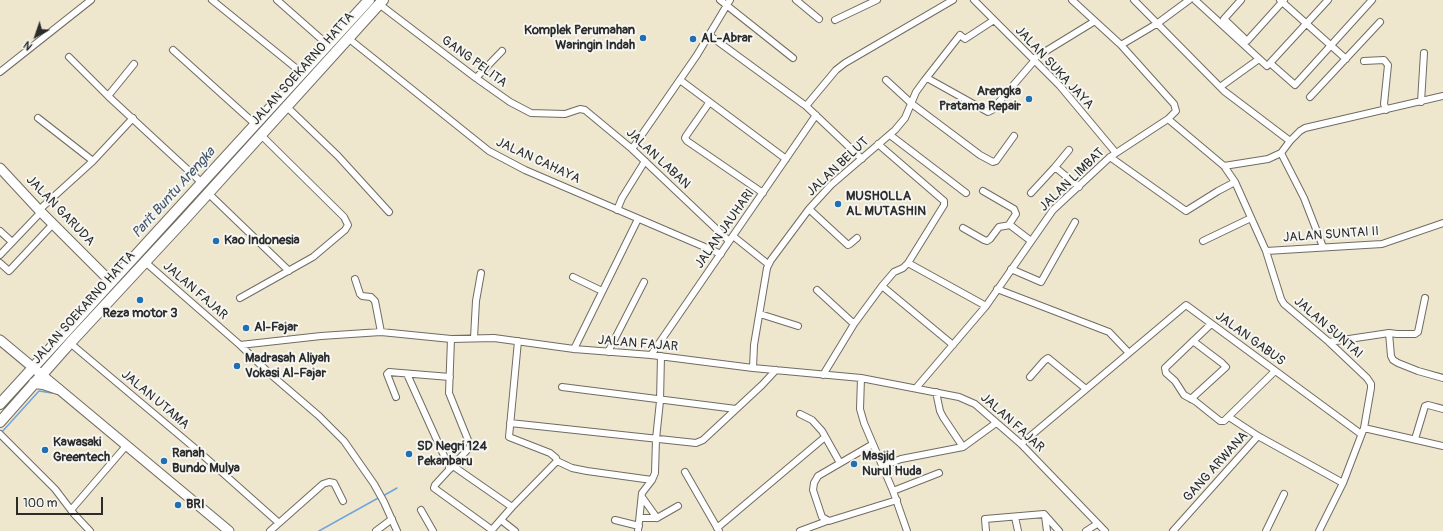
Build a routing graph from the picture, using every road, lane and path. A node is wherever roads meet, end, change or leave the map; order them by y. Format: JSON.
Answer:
{"nodes":[{"id":1,"x":91,"y":0,"type":"edge"},
{"id":2,"x":212,"y":0,"type":"edge"},
{"id":3,"x":277,"y":0,"type":"edge"},
{"id":4,"x":720,"y":0,"type":"edge"},
{"id":5,"x":796,"y":0,"type":"edge"},
{"id":6,"x":878,"y":0,"type":"edge"},
{"id":7,"x":953,"y":0,"type":"edge"},
{"id":8,"x":974,"y":0,"type":"edge"},
{"id":9,"x":1072,"y":0,"type":"edge"},
{"id":10,"x":1134,"y":0,"type":"edge"},
{"id":11,"x":1189,"y":0,"type":"edge"},
{"id":12,"x":1195,"y":0,"type":"edge"},
{"id":13,"x":1241,"y":0,"type":"edge"},
{"id":14,"x":1328,"y":0,"type":"edge"},
{"id":15,"x":1371,"y":0,"type":"edge"},
{"id":16,"x":366,"y":1,"type":"edge"},
{"id":17,"x":1282,"y":1,"type":"edge"},
{"id":18,"x":381,"y":2,"type":"edge"},
{"id":19,"x":729,"y":3,"type":"edge"},
{"id":20,"x":819,"y":19,"type":"dead end"},
{"id":21,"x":835,"y":20,"type":"dead end"},
{"id":22,"x":994,"y":20,"type":"junction"},
{"id":23,"x":1095,"y":22,"type":"junction"},
{"id":24,"x":1380,"y":22,"type":"dead end"},
{"id":25,"x":1158,"y":23,"type":"junction"},
{"id":26,"x":1306,"y":24,"type":"junction"},
{"id":27,"x":709,"y":35,"type":"junction"},
{"id":28,"x":348,"y":38,"type":"junction"},
{"id":29,"x":325,"y":42,"type":"junction"},
{"id":30,"x":1121,"y":45,"type":"junction"},
{"id":31,"x":1331,"y":46,"type":"junction"},
{"id":32,"x":173,"y":50,"type":"dead end"},
{"id":33,"x":502,"y":51,"type":"dead end"},
{"id":34,"x":1424,"y":53,"type":"dead end"},
{"id":35,"x":69,"y":57,"type":"dead end"},
{"id":36,"x":793,"y":58,"type":"dead end"},
{"id":37,"x":1259,"y":59,"type":"junction"},
{"id":38,"x":1346,"y":59,"type":"junction"},
{"id":39,"x":1033,"y":60,"type":"junction"},
{"id":40,"x":1364,"y":61,"type":"dead end"},
{"id":41,"x":134,"y":64,"type":"dead end"},
{"id":42,"x":1267,"y":66,"type":"dead end"},
{"id":43,"x":0,"y":72,"type":"edge"},
{"id":44,"x":301,"y":72,"type":"junction"},
{"id":45,"x":476,"y":78,"type":"junction"},
{"id":46,"x":926,"y":78,"type":"junction"},
{"id":47,"x":680,"y":80,"type":"junction"},
{"id":48,"x":886,"y":80,"type":"dead end"},
{"id":49,"x":1220,"y":87,"type":"junction"},
{"id":50,"x":108,"y":96,"type":"junction"},
{"id":51,"x":1443,"y":96,"type":"edge"},
{"id":52,"x":1310,"y":97,"type":"dead end"},
{"id":53,"x":1421,"y":102,"type":"junction"},
{"id":54,"x":709,"y":103,"type":"junction"},
{"id":55,"x":912,"y":104,"type":"junction"},
{"id":56,"x":806,"y":106,"type":"junction"},
{"id":57,"x":287,"y":107,"type":"junction"},
{"id":58,"x":1386,"y":110,"type":"junction"},
{"id":59,"x":565,"y":114,"type":"joint"},
{"id":60,"x":816,"y":115,"type":"junction"},
{"id":61,"x":38,"y":118,"type":"dead end"},
{"id":62,"x":132,"y":118,"type":"junction"},
{"id":63,"x":1168,"y":119,"type":"junction"},
{"id":64,"x":254,"y":123,"type":"junction"},
{"id":65,"x":261,"y":135,"type":"junction"},
{"id":66,"x":890,"y":135,"type":"junction"},
{"id":67,"x":1014,"y":136,"type":"dead end"},
{"id":68,"x":1290,"y":141,"type":"junction"},
{"id":69,"x":878,"y":144,"type":"junction"},
{"id":70,"x":632,"y":149,"type":"junction"},
{"id":71,"x":1070,"y":150,"type":"dead end"},
{"id":72,"x":1116,"y":153,"type":"junction"},
{"id":73,"x":1281,"y":153,"type":"junction"},
{"id":74,"x":1110,"y":157,"type":"junction"},
{"id":75,"x":786,"y":159,"type":"junction"},
{"id":76,"x":862,"y":159,"type":"junction"},
{"id":77,"x":93,"y":160,"type":"junction"},
{"id":78,"x":645,"y":161,"type":"junction"},
{"id":79,"x":1224,"y":166,"type":"junction"},
{"id":80,"x":1055,"y":167,"type":"junction"},
{"id":81,"x":0,"y":168,"type":"edge"},
{"id":82,"x":1235,"y":182,"type":"junction"},
{"id":83,"x":201,"y":183,"type":"junction"},
{"id":84,"x":1078,"y":187,"type":"junction"},
{"id":85,"x":983,"y":191,"type":"dead end"},
{"id":86,"x":208,"y":193,"type":"junction"},
{"id":87,"x":763,"y":193,"type":"junction"},
{"id":88,"x":966,"y":193,"type":"dead end"},
{"id":89,"x":1031,"y":193,"type":"dead end"},
{"id":90,"x":809,"y":209,"type":"junction"},
{"id":91,"x":617,"y":210,"type":"junction"},
{"id":92,"x":40,"y":211,"type":"junction"},
{"id":93,"x":389,"y":212,"type":"dead end"},
{"id":94,"x":1251,"y":218,"type":"junction"},
{"id":95,"x":638,"y":219,"type":"junction"},
{"id":96,"x":1074,"y":222,"type":"dead end"},
{"id":97,"x":1443,"y":223,"type":"edge"},
{"id":98,"x":53,"y":224,"type":"junction"},
{"id":99,"x":1010,"y":225,"type":"junction"},
{"id":100,"x":963,"y":228,"type":"dead end"},
{"id":101,"x":0,"y":230,"type":"edge"},
{"id":102,"x":731,"y":238,"type":"junction"},
{"id":103,"x":857,"y":238,"type":"dead end"},
{"id":104,"x":1031,"y":241,"type":"junction"},
{"id":105,"x":1203,"y":241,"type":"dead end"},
{"id":106,"x":12,"y":242,"type":"junction"},
{"id":107,"x":1323,"y":247,"type":"junction"},
{"id":108,"x":1266,"y":251,"type":"junction"},
{"id":109,"x":720,"y":254,"type":"junction"},
{"id":110,"x":0,"y":255,"type":"edge"},
{"id":111,"x":144,"y":261,"type":"junction"},
{"id":112,"x":0,"y":263,"type":"edge"},
{"id":113,"x":908,"y":263,"type":"junction"},
{"id":114,"x":768,"y":264,"type":"junction"},
{"id":115,"x":1011,"y":269,"type":"junction"},
{"id":116,"x":289,"y":271,"type":"junction"},
{"id":117,"x":481,"y":273,"type":"dead end"},
{"id":118,"x":573,"y":277,"type":"dead end"},
{"id":119,"x":355,"y":279,"type":"dead end"},
{"id":120,"x":110,"y":282,"type":"junction"},
{"id":121,"x":644,"y":282,"type":"dead end"},
{"id":122,"x":882,"y":286,"type":"junction"},
{"id":123,"x":997,"y":289,"type":"junction"},
{"id":124,"x":817,"y":290,"type":"dead end"},
{"id":125,"x":602,"y":291,"type":"junction"},
{"id":126,"x":240,"y":298,"type":"dead end"},
{"id":127,"x":1425,"y":298,"type":"dead end"},
{"id":128,"x":986,"y":306,"type":"junction"},
{"id":129,"x":760,"y":314,"type":"junction"},
{"id":130,"x":854,"y":324,"type":"junction"},
{"id":131,"x":1211,"y":324,"type":"junction"},
{"id":132,"x":798,"y":326,"type":"dead end"},
{"id":133,"x":382,"y":332,"type":"junction"},
{"id":134,"x":1389,"y":332,"type":"junction"},
{"id":135,"x":474,"y":338,"type":"junction"},
{"id":136,"x":451,"y":339,"type":"junction"},
{"id":137,"x":0,"y":340,"type":"edge"},
{"id":138,"x":518,"y":341,"type":"junction"},
{"id":139,"x":1193,"y":341,"type":"junction"},
{"id":140,"x":70,"y":342,"type":"junction"},
{"id":141,"x":1329,"y":342,"type":"junction"},
{"id":142,"x":240,"y":344,"type":"junction"},
{"id":143,"x":953,"y":345,"type":"junction"},
{"id":144,"x":574,"y":349,"type":"junction"},
{"id":145,"x":608,"y":352,"type":"junction"},
{"id":146,"x":1129,"y":353,"type":"junction"},
{"id":147,"x":651,"y":355,"type":"junction"},
{"id":148,"x":661,"y":356,"type":"junction"},
{"id":149,"x":752,"y":368,"type":"junction"},
{"id":150,"x":35,"y":370,"type":"junction"},
{"id":151,"x":776,"y":370,"type":"junction"},
{"id":152,"x":1275,"y":371,"type":"junction"},
{"id":153,"x":407,"y":374,"type":"junction"},
{"id":154,"x":823,"y":375,"type":"junction"},
{"id":155,"x":450,"y":376,"type":"junction"},
{"id":156,"x":861,"y":378,"type":"junction"},
{"id":157,"x":1030,"y":378,"type":"dead end"},
{"id":158,"x":1443,"y":378,"type":"edge"},
{"id":159,"x":34,"y":383,"type":"junction"},
{"id":160,"x":562,"y":387,"type":"dead end"},
{"id":161,"x":916,"y":388,"type":"junction"},
{"id":162,"x":58,"y":389,"type":"junction"},
{"id":163,"x":1086,"y":389,"type":"junction"},
{"id":164,"x":936,"y":392,"type":"junction"},
{"id":165,"x":396,"y":397,"type":"dead end"},
{"id":166,"x":1191,"y":399,"type":"junction"},
{"id":167,"x":660,"y":400,"type":"junction"},
{"id":168,"x":0,"y":404,"type":"edge"},
{"id":169,"x":736,"y":409,"type":"junction"},
{"id":170,"x":1443,"y":409,"type":"edge"},
{"id":171,"x":800,"y":414,"type":"dead end"},
{"id":172,"x":1229,"y":417,"type":"junction"},
{"id":173,"x":0,"y":422,"type":"edge"},
{"id":174,"x":510,"y":423,"type":"junction"},
{"id":175,"x":996,"y":423,"type":"junction"},
{"id":176,"x":1363,"y":431,"type":"junction"},
{"id":177,"x":0,"y":434,"type":"edge"},
{"id":178,"x":1258,"y":436,"type":"junction"},
{"id":179,"x":825,"y":437,"type":"junction"},
{"id":180,"x":656,"y":439,"type":"junction"},
{"id":181,"x":1415,"y":439,"type":"junction"},
{"id":182,"x":873,"y":444,"type":"junction"},
{"id":183,"x":1021,"y":444,"type":"junction"},
{"id":184,"x":126,"y":446,"type":"junction"},
{"id":185,"x":1443,"y":446,"type":"edge"},
{"id":186,"x":963,"y":448,"type":"junction"},
{"id":187,"x":557,"y":461,"type":"junction"},
{"id":188,"x":840,"y":463,"type":"junction"},
{"id":189,"x":883,"y":466,"type":"junction"},
{"id":190,"x":451,"y":468,"type":"junction"},
{"id":191,"x":685,"y":472,"type":"dead end"},
{"id":192,"x":939,"y":473,"type":"dead end"},
{"id":193,"x":652,"y":480,"type":"junction"},
{"id":194,"x":1343,"y":482,"type":"junction"},
{"id":195,"x":894,"y":490,"type":"junction"},
{"id":196,"x":1284,"y":494,"type":"dead end"},
{"id":197,"x":642,"y":497,"type":"junction"},
{"id":198,"x":897,"y":500,"type":"junction"},
{"id":199,"x":343,"y":501,"type":"dead end"},
{"id":200,"x":678,"y":506,"type":"dead end"},
{"id":201,"x":512,"y":507,"type":"junction"},
{"id":202,"x":71,"y":510,"type":"junction"},
{"id":203,"x":421,"y":510,"type":"dead end"},
{"id":204,"x":1044,"y":514,"type":"junction"},
{"id":205,"x":1014,"y":517,"type":"junction"},
{"id":206,"x":640,"y":518,"type":"junction"},
{"id":207,"x":656,"y":518,"type":"junction"},
{"id":208,"x":392,"y":519,"type":"junction"},
{"id":209,"x":501,"y":520,"type":"junction"},
{"id":210,"x":615,"y":520,"type":"dead end"},
{"id":211,"x":827,"y":521,"type":"junction"},
{"id":212,"x":278,"y":523,"type":"junction"},
{"id":213,"x":1097,"y":524,"type":"junction"},
{"id":214,"x":639,"y":528,"type":"edge"},
{"id":215,"x":718,"y":529,"type":"edge"},
{"id":216,"x":90,"y":531,"type":"edge"},
{"id":217,"x":229,"y":531,"type":"edge"},
{"id":218,"x":270,"y":531,"type":"edge"},
{"id":219,"x":376,"y":531,"type":"edge"},
{"id":220,"x":397,"y":531,"type":"edge"},
{"id":221,"x":433,"y":531,"type":"edge"},
{"id":222,"x":491,"y":531,"type":"edge"},
{"id":223,"x":515,"y":531,"type":"edge"},
{"id":224,"x":800,"y":531,"type":"edge"},
{"id":225,"x":908,"y":531,"type":"edge"},
{"id":226,"x":986,"y":531,"type":"edge"},
{"id":227,"x":1018,"y":531,"type":"edge"},
{"id":228,"x":1048,"y":531,"type":"edge"},
{"id":229,"x":1059,"y":531,"type":"edge"},
{"id":230,"x":1086,"y":531,"type":"edge"},
{"id":231,"x":1105,"y":531,"type":"edge"},
{"id":232,"x":1173,"y":531,"type":"edge"},
{"id":233,"x":1266,"y":531,"type":"edge"},
{"id":234,"x":1319,"y":531,"type":"edge"}],
"edges":[{"from":1,"to":43,"type":"street"},
{"from":2,"to":44,"type":"street"},
{"from":3,"to":29,"type":"street"},
{"from":4,"to":19,"type":"street"},
{"from":5,"to":20,"type":"street"},
{"from":6,"to":21,"type":"street"},
{"from":7,"to":56,"type":"street"},
{"from":8,"to":22,"type":"street","name":"JALAN SUKA JAYA"},
{"from":9,"to":23,"type":"street"},
{"from":10,"to":25,"type":"street"},
{"from":11,"to":25,"type":"street"},
{"from":12,"to":37,"type":"street"},
{"from":13,"to":17,"type":"street"},
{"from":14,"to":26,"type":"street"},
{"from":15,"to":31,"type":"street"},
{"from":16,"to":29,"type":"main road","name":"JALAN SOEKARNO HATTA"},
{"from":17,"to":26,"type":"street"},
{"from":18,"to":28,"type":"main road","name":"JALAN SOEKARNO HATTA"},
{"from":18,"to":45,"type":"street","name":"GANG PELITA"},
{"from":19,"to":27,"type":"street"},
{"from":19,"to":36,"type":"street"},
{"from":22,"to":39,"type":"street","name":"JALAN SUKA JAYA"},
{"from":22,"to":46,"type":"street","name":"JALAN BELUT"},
{"from":23,"to":30,"type":"street"},
{"from":23,"to":39,"type":"street"},
{"from":24,"to":38,"type":"street"},
{"from":25,"to":30,"type":"street"},
{"from":25,"to":49,"type":"street"},
{"from":26,"to":31,"type":"street"},
{"from":26,"to":31,"type":"street"},
{"from":27,"to":47,"type":"street"},
{"from":27,"to":56,"type":"street"},
{"from":28,"to":57,"type":"main road","name":"JALAN SOEKARNO HATTA"},
{"from":28,"to":91,"type":"street","name":"JALAN CAHAYA"},
{"from":29,"to":44,"type":"main road","name":"JALAN SOEKARNO HATTA"},
{"from":30,"to":63,"type":"street"},
{"from":31,"to":38,"type":"street"},
{"from":32,"to":64,"type":"street"},
{"from":33,"to":45,"type":"street"},
{"from":34,"to":53,"type":"street"},
{"from":35,"to":50,"type":"street"},
{"from":37,"to":42,"type":"street"},
{"from":37,"to":49,"type":"street"},
{"from":38,"to":52,"type":"street"},
{"from":39,"to":46,"type":"street"},
{"from":39,"to":72,"type":"street","name":"JALAN SUKA JAYA"},
{"from":40,"to":58,"type":"street"},
{"from":41,"to":50,"type":"street"},
{"from":44,"to":64,"type":"main road","name":"JALAN SOEKARNO HATTA"},
{"from":45,"to":59,"type":"street","name":"GANG PELITA"},
{"from":46,"to":55,"type":"street","name":"JALAN BELUT"},
{"from":47,"to":54,"type":"street"},
{"from":47,"to":70,"type":"street"},
{"from":48,"to":55,"type":"street"},
{"from":49,"to":68,"type":"street"},
{"from":50,"to":62,"type":"street"},
{"from":51,"to":53,"type":"street"},
{"from":53,"to":58,"type":"street"},
{"from":54,"to":75,"type":"street"},
{"from":54,"to":87,"type":"street"},
{"from":55,"to":66,"type":"street","name":"JALAN BELUT"},
{"from":55,"to":67,"type":"street"},
{"from":56,"to":60,"type":"street"},
{"from":57,"to":65,"type":"main road","name":"JALAN SOEKARNO HATTA"},
{"from":57,"to":93,"type":"street"},
{"from":58,"to":68,"type":"street"},
{"from":59,"to":70,"type":"street","name":"JALAN LABAN"},
{"from":60,"to":75,"type":"street","name":"JALAN JAUHARI"},
{"from":60,"to":76,"type":"street"},
{"from":61,"to":77,"type":"street"},
{"from":62,"to":77,"type":"street"},
{"from":62,"to":83,"type":"street"},
{"from":63,"to":72,"type":"street","name":"JALAN LIMBAT"},
{"from":63,"to":79,"type":"street","name":"JALAN SUNTAI"},
{"from":64,"to":83,"type":"main road","name":"JALAN SOEKARNO HATTA"},
{"from":65,"to":86,"type":"main road","name":"JALAN SOEKARNO HATTA"},
{"from":65,"to":116,"type":"street"},
{"from":66,"to":69,"type":"street","name":"JALAN BELUT"},
{"from":66,"to":88,"type":"street"},
{"from":68,"to":73,"type":"street"},
{"from":69,"to":76,"type":"street","name":"JALAN BELUT"},
{"from":69,"to":113,"type":"street"},
{"from":70,"to":78,"type":"street","name":"JALAN LABAN"},
{"from":71,"to":80,"type":"street"},
{"from":72,"to":74,"type":"street","name":"JALAN LIMBAT"},
{"from":73,"to":79,"type":"street"},
{"from":73,"to":107,"type":"street"},
{"from":74,"to":82,"type":"street"},
{"from":74,"to":84,"type":"street","name":"JALAN LIMBAT"},
{"from":75,"to":87,"type":"street","name":"JALAN JAUHARI"},
{"from":76,"to":90,"type":"street","name":"JALAN BELUT"},
{"from":77,"to":92,"type":"street"},
{"from":78,"to":91,"type":"street"},
{"from":78,"to":102,"type":"street","name":"JALAN LABAN"},
{"from":79,"to":82,"type":"street","name":"JALAN SUNTAI"},
{"from":80,"to":84,"type":"street"},
{"from":80,"to":89,"type":"street"},
{"from":81,"to":92,"type":"main road","name":"JALAN GARUDA"},
{"from":82,"to":94,"type":"street","name":"JALAN SUNTAI"},
{"from":83,"to":120,"type":"main road","name":"JALAN SOEKARNO HATTA"},
{"from":84,"to":104,"type":"street","name":"JALAN LIMBAT"},
{"from":85,"to":99,"type":"street"},
{"from":86,"to":111,"type":"main road","name":"JALAN SOEKARNO HATTA"},
{"from":86,"to":116,"type":"street"},
{"from":87,"to":102,"type":"street","name":"JALAN JAUHARI"},
{"from":90,"to":103,"type":"street"},
{"from":90,"to":114,"type":"street","name":"JALAN BELUT"},
{"from":91,"to":95,"type":"street","name":"JALAN CAHAYA"},
{"from":92,"to":98,"type":"main road","name":"JALAN GARUDA"},
{"from":92,"to":106,"type":"street"},
{"from":94,"to":105,"type":"street"},
{"from":94,"to":108,"type":"street","name":"JALAN SUNTAI"},
{"from":95,"to":109,"type":"street","name":"JALAN CAHAYA"},
{"from":95,"to":125,"type":"street"},
{"from":96,"to":115,"type":"street"},
{"from":97,"to":107,"type":"street","name":"JALAN SUNTAI II"},
{"from":98,"to":112,"type":"street"},
{"from":98,"to":120,"type":"main road","name":"JALAN GARUDA"},
{"from":99,"to":100,"type":"street"},
{"from":99,"to":104,"type":"street"},
{"from":101,"to":106,"type":"street"},
{"from":102,"to":109,"type":"street","name":"JALAN JAUHARI"},
{"from":102,"to":114,"type":"street","name":"JALAN LABAN"},
{"from":104,"to":115,"type":"street","name":"JALAN LIMBAT"},
{"from":106,"to":110,"type":"street"},
{"from":107,"to":108,"type":"street","name":"JALAN SUNTAI II"},
{"from":108,"to":141,"type":"street","name":"JALAN SUNTAI"},
{"from":109,"to":147,"type":"street","name":"JALAN JAUHARI"},
{"from":111,"to":140,"type":"main road","name":"JALAN SOEKARNO HATTA"},
{"from":111,"to":142,"type":"street","name":"JALAN FAJAR"},
{"from":113,"to":122,"type":"street"},
{"from":113,"to":128,"type":"street"},
{"from":114,"to":129,"type":"street","name":"JALAN BELUT"},
{"from":115,"to":123,"type":"street","name":"JALAN LIMBAT"},
{"from":116,"to":126,"type":"street"},
{"from":117,"to":135,"type":"street"},
{"from":118,"to":125,"type":"street"},
{"from":119,"to":133,"type":"street"},
{"from":120,"to":150,"type":"main road","name":"JALAN SOEKARNO HATTA"},
{"from":121,"to":145,"type":"street"},
{"from":122,"to":130,"type":"street"},
{"from":122,"to":143,"type":"street"},
{"from":123,"to":128,"type":"street","name":"JALAN LIMBAT"},
{"from":123,"to":146,"type":"street"},
{"from":124,"to":130,"type":"street"},
{"from":125,"to":144,"type":"street"},
{"from":127,"to":134,"type":"street"},
{"from":128,"to":143,"type":"street","name":"JALAN LIMBAT"},
{"from":129,"to":132,"type":"street"},
{"from":129,"to":149,"type":"street","name":"JALAN BELUT"},
{"from":130,"to":154,"type":"street"},
{"from":131,"to":139,"type":"street"},
{"from":131,"to":146,"type":"street","name":"JALAN GABUS"},
{"from":131,"to":152,"type":"street","name":"JALAN GABUS"},
{"from":133,"to":136,"type":"street","name":"JALAN FAJAR"},
{"from":133,"to":142,"type":"street","name":"JALAN FAJAR"},
{"from":134,"to":141,"type":"street"},
{"from":134,"to":158,"type":"street"},
{"from":135,"to":136,"type":"street","name":"JALAN FAJAR"},
{"from":135,"to":138,"type":"street","name":"JALAN FAJAR"},
{"from":136,"to":155,"type":"street"},
{"from":137,"to":150,"type":"main road"},
{"from":138,"to":144,"type":"street","name":"JALAN FAJAR"},
{"from":138,"to":174,"type":"street"},
{"from":139,"to":166,"type":"street"},
{"from":139,"to":166,"type":"street"},
{"from":140,"to":150,"type":"main road","name":"JALAN SOEKARNO HATTA"},
{"from":140,"to":212,"type":"street","name":"JALAN UTAMA"},
{"from":141,"to":176,"type":"street","name":"JALAN SUNTAI"},
{"from":142,"to":208,"type":"street"},
{"from":143,"to":161,"type":"street","name":"JALAN LIMBAT"},
{"from":144,"to":145,"type":"street","name":"JALAN FAJAR"},
{"from":145,"to":147,"type":"street","name":"JALAN FAJAR"},
{"from":146,"to":163,"type":"street","name":"JALAN GABUS"},
{"from":147,"to":148,"type":"street","name":"JALAN FAJAR"},
{"from":148,"to":149,"type":"street","name":"JALAN FAJAR"},
{"from":148,"to":167,"type":"street"},
{"from":149,"to":151,"type":"street","name":"JALAN FAJAR"},
{"from":150,"to":159,"type":"main road","name":"JALAN SOEKARNO HATTA"},
{"from":150,"to":162,"type":"main road"},
{"from":150,"to":168,"type":"main road","name":"JALAN SOEKARNO HATTA"},
{"from":151,"to":154,"type":"street","name":"JALAN FAJAR"},
{"from":151,"to":169,"type":"street"},
{"from":152,"to":172,"type":"street"},
{"from":152,"to":176,"type":"street","name":"JALAN GABUS"},
{"from":153,"to":155,"type":"street"},
{"from":153,"to":165,"type":"street"},
{"from":153,"to":190,"type":"street"},
{"from":154,"to":156,"type":"street","name":"JALAN FAJAR"},
{"from":155,"to":190,"type":"street"},
{"from":156,"to":161,"type":"street","name":"JALAN FAJAR"},
{"from":156,"to":182,"type":"street"},
{"from":157,"to":163,"type":"street"},
{"from":159,"to":162,"type":"main road"},
{"from":159,"to":173,"type":"main road","name":"JALAN SOEKARNO HATTA"},
{"from":160,"to":167,"type":"street"},
{"from":161,"to":164,"type":"street","name":"JALAN FAJAR"},
{"from":162,"to":184,"type":"main road"},
{"from":163,"to":183,"type":"street","name":"JALAN GABUS"},
{"from":164,"to":175,"type":"street","name":"JALAN FAJAR"},
{"from":164,"to":186,"type":"street"},
{"from":166,"to":172,"type":"street"},
{"from":167,"to":169,"type":"street"},
{"from":167,"to":180,"type":"street"},
{"from":169,"to":180,"type":"street"},
{"from":170,"to":181,"type":"street"},
{"from":171,"to":179,"type":"street"},
{"from":172,"to":178,"type":"street"},
{"from":174,"to":180,"type":"street"},
{"from":174,"to":187,"type":"street"},
{"from":175,"to":183,"type":"street","name":"JALAN FAJAR"},
{"from":175,"to":186,"type":"street"},
{"from":176,"to":181,"type":"street"},
{"from":176,"to":194,"type":"street","name":"JALAN SUNTAI"},
{"from":177,"to":202,"type":"street"},
{"from":178,"to":194,"type":"street","name":"GANG ARWANA"},
{"from":178,"to":232,"type":"street","name":"GANG ARWANA"},
{"from":179,"to":188,"type":"street"},
{"from":179,"to":215,"type":"street"},
{"from":180,"to":193,"type":"street"},
{"from":181,"to":185,"type":"street"},
{"from":182,"to":188,"type":"street"},
{"from":182,"to":189,"type":"street"},
{"from":183,"to":213,"type":"street","name":"JALAN FAJAR"},
{"from":184,"to":202,"type":"street"},
{"from":184,"to":217,"type":"main road"},
{"from":186,"to":189,"type":"street"},
{"from":187,"to":193,"type":"street"},
{"from":187,"to":201,"type":"street"},
{"from":188,"to":211,"type":"street"},
{"from":189,"to":195,"type":"street"},
{"from":190,"to":201,"type":"street"},
{"from":190,"to":222,"type":"street"},
{"from":191,"to":215,"type":"street"},
{"from":192,"to":195,"type":"street"},
{"from":193,"to":197,"type":"street"},
{"from":194,"to":234,"type":"street","name":"JALAN SUNTAI"},
{"from":195,"to":198,"type":"street"},
{"from":196,"to":233,"type":"street"},
{"from":197,"to":206,"type":"street"},
{"from":197,"to":207,"type":"street"},
{"from":198,"to":211,"type":"street"},
{"from":198,"to":225,"type":"street"},
{"from":199,"to":212,"type":"street"},
{"from":200,"to":207,"type":"street"},
{"from":201,"to":209,"type":"street"},
{"from":202,"to":216,"type":"street"},
{"from":203,"to":221,"type":"street"},
{"from":204,"to":205,"type":"street"},
{"from":204,"to":228,"type":"street"},
{"from":204,"to":229,"type":"street"},
{"from":205,"to":226,"type":"street"},
{"from":205,"to":227,"type":"street"},
{"from":206,"to":207,"type":"street"},
{"from":206,"to":214,"type":"street"},
{"from":208,"to":219,"type":"street"},
{"from":208,"to":220,"type":"street"},
{"from":209,"to":222,"type":"street"},
{"from":209,"to":223,"type":"street"},
{"from":210,"to":214,"type":"street"},
{"from":211,"to":224,"type":"street"},
{"from":212,"to":218,"type":"street"},
{"from":213,"to":230,"type":"street"},
{"from":213,"to":231,"type":"street","name":"JALAN FAJAR"}]}
